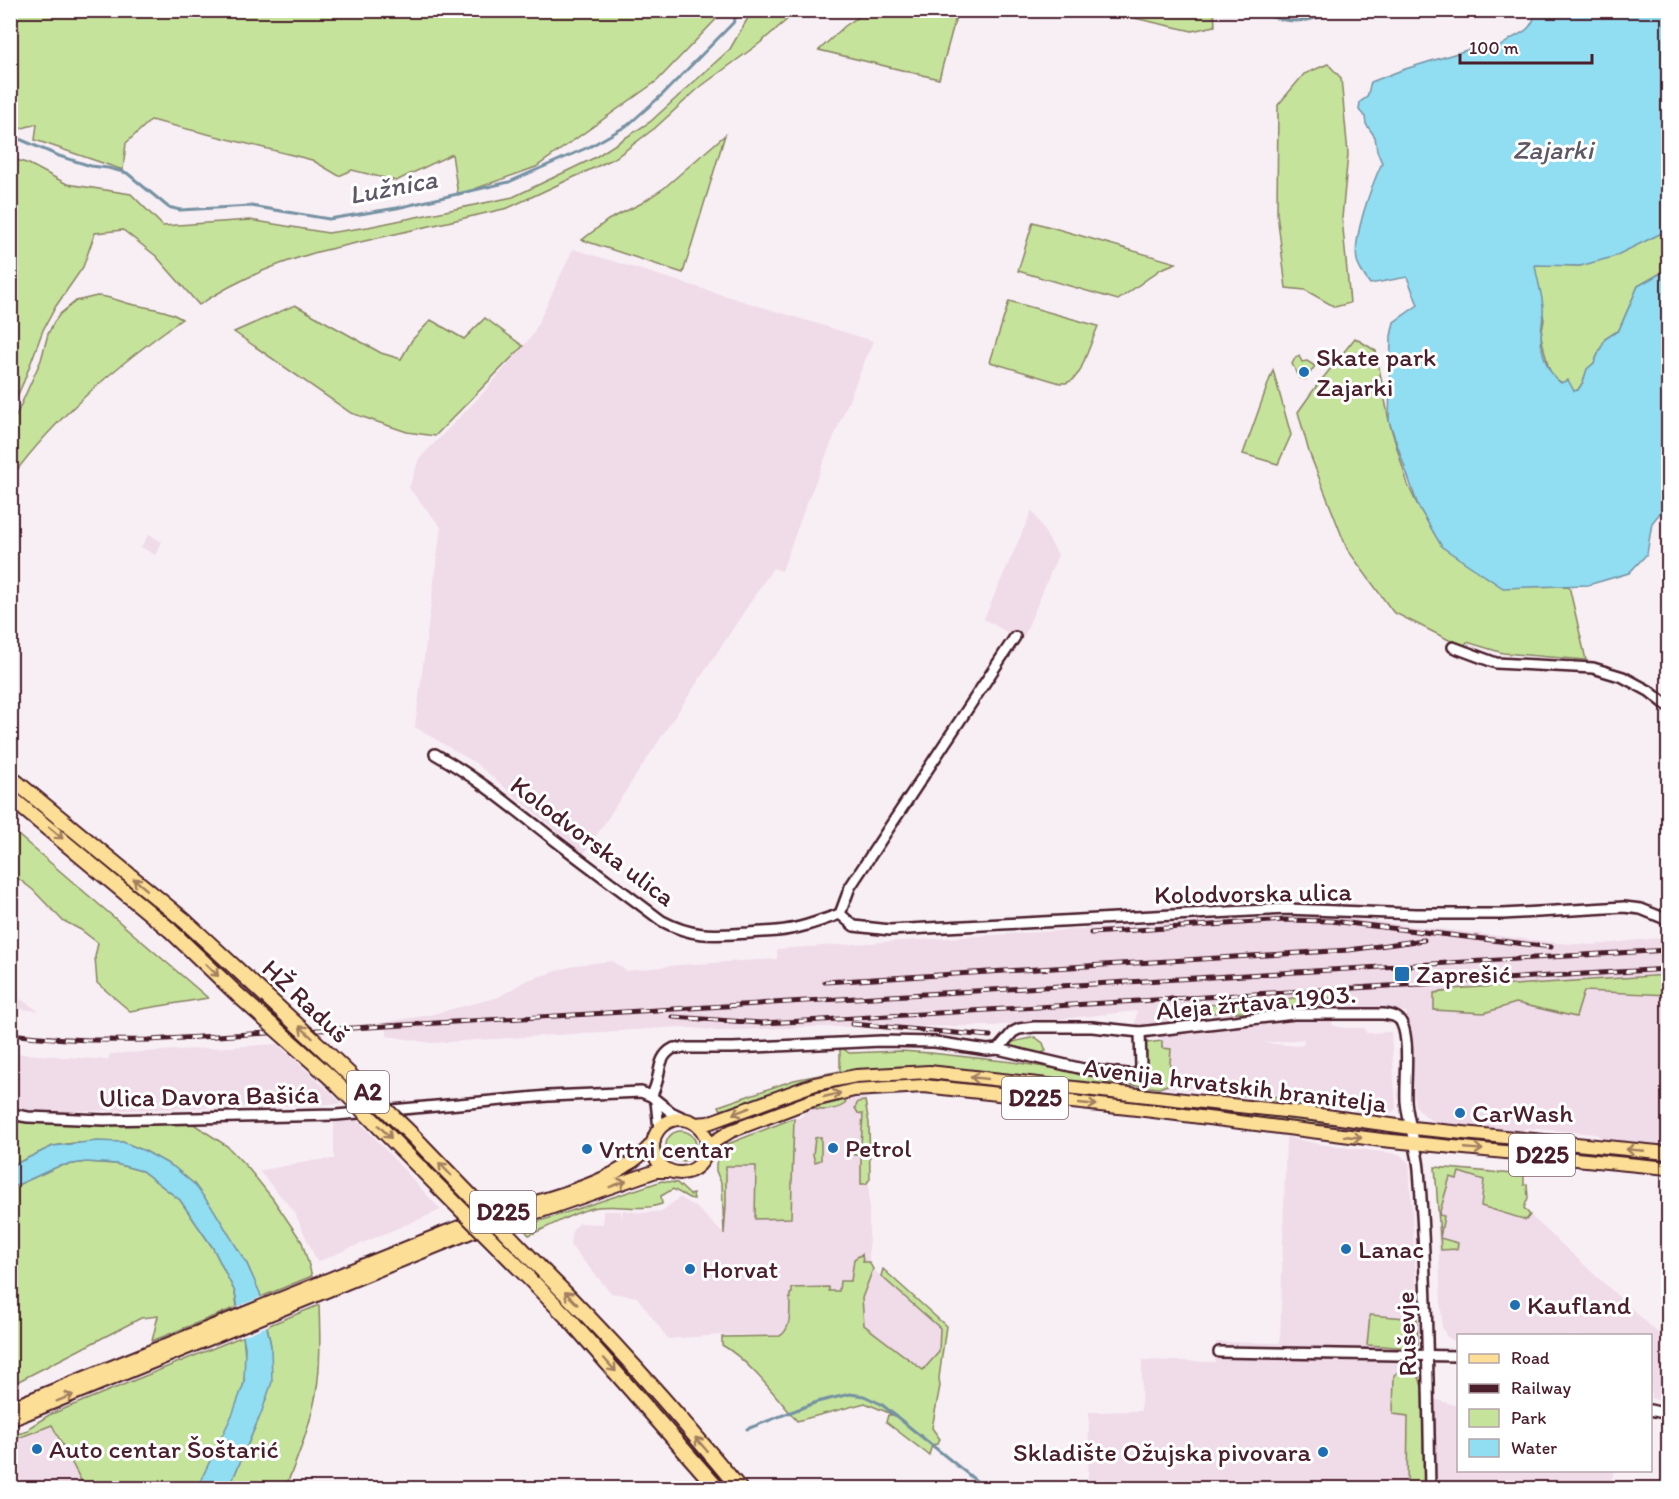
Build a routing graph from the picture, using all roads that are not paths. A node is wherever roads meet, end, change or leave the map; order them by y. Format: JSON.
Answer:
{"nodes":[{"id":1,"x":1015,"y":637,"type":"dead end"},
{"id":2,"x":1453,"y":647,"type":"dead end"},
{"id":3,"x":1668,"y":706,"type":"edge"},
{"id":4,"x":435,"y":754,"type":"dead end"},
{"id":5,"x":10,"y":777,"type":"edge"},
{"id":6,"x":10,"y":796,"type":"edge"},
{"id":7,"x":840,"y":914,"type":"junction"},
{"id":8,"x":1668,"y":920,"type":"edge"},
{"id":9,"x":1140,"y":1032,"type":"junction"},
{"id":10,"x":998,"y":1049,"type":"junction"},
{"id":11,"x":654,"y":1098,"type":"junction"},
{"id":12,"x":10,"y":1114,"type":"edge"},
{"id":13,"x":692,"y":1122,"type":"junction"},
{"id":14,"x":1412,"y":1128,"type":"junction"},
{"id":15,"x":656,"y":1135,"type":"junction"},
{"id":16,"x":1416,"y":1143,"type":"junction"},
{"id":17,"x":707,"y":1152,"type":"junction"},
{"id":18,"x":1668,"y":1153,"type":"edge"},
{"id":19,"x":1668,"y":1168,"type":"edge"},
{"id":20,"x":669,"y":1171,"type":"junction"},
{"id":21,"x":346,"y":1278,"type":"junction"},
{"id":22,"x":1219,"y":1352,"type":"dead end"},
{"id":23,"x":157,"y":1355,"type":"junction"},
{"id":24,"x":1428,"y":1356,"type":"junction"},
{"id":25,"x":1457,"y":1356,"type":"edge"},
{"id":26,"x":10,"y":1408,"type":"edge"},
{"id":27,"x":1652,"y":1410,"type":"edge"},
{"id":28,"x":1668,"y":1414,"type":"edge"},
{"id":29,"x":10,"y":1420,"type":"edge"},
{"id":30,"x":717,"y":1488,"type":"edge"},
{"id":31,"x":739,"y":1488,"type":"edge"},
{"id":32,"x":1431,"y":1488,"type":"edge"}],
"edges":[{"from":1,"to":7,"type":"street"},
{"from":2,"to":3,"type":"street"},
{"from":4,"to":7,"type":"street","name":"Kolodvorska ulica"},
{"from":31,"to":5,"type":"highway","name":"HŽ Raduš","number":"A2","one_way":true,"bridge":true},
{"from":6,"to":30,"type":"highway","name":"HŽ Raduš","number":"A2","one_way":true,"bridge":true},
{"from":7,"to":8,"type":"street","name":"Kolodvorska ulica"},
{"from":9,"to":10,"type":"street","name":"Aleja žrtava 1903."},
{"from":9,"to":10,"type":"street"},
{"from":9,"to":14,"type":"street","name":"Aleja žrtava 1903."},
{"from":10,"to":11,"type":"street"},
{"from":11,"to":12,"type":"street","name":"Ulica Davora Bašića"},
{"from":11,"to":13,"type":"street","name":"Ulica Davora Bašića"},
{"from":11,"to":15,"type":"street"},
{"from":14,"to":13,"type":"main road","name":"Avenija hrvatskih branitelja","number":"D225","one_way":true},
{"from":13,"to":15,"type":"main road","number":"D225"},
{"from":13,"to":17,"type":"main road"},
{"from":14,"to":16,"type":"street","name":"Aleja žrtava 1903."},
{"from":18,"to":14,"type":"main road","name":"Avenija hrvatskih branitelja","number":"D225","one_way":true},
{"from":15,"to":20,"type":"main road"},
{"from":15,"to":21,"type":"main road","number":"D225"},
{"from":17,"to":16,"type":"main road","name":"Avenija hrvatskih branitelja","number":"D225","one_way":true},
{"from":16,"to":19,"type":"main road","name":"Avenija hrvatskih branitelja","number":"D225","one_way":true},
{"from":16,"to":24,"type":"street","name":"Ruševje"},
{"from":17,"to":20,"type":"main road","number":"D225"},
{"from":21,"to":20,"type":"main road","number":"D225","one_way":true},
{"from":21,"to":23,"type":"main road","number":"D225"},
{"from":22,"to":24,"type":"street"},
{"from":23,"to":26,"type":"main road","number":"D225"},
{"from":29,"to":23,"type":"main road","number":"D225","one_way":true},
{"from":24,"to":25,"type":"street"},
{"from":24,"to":32,"type":"street","name":"Ruševje"},
{"from":27,"to":28,"type":"street"}]}
